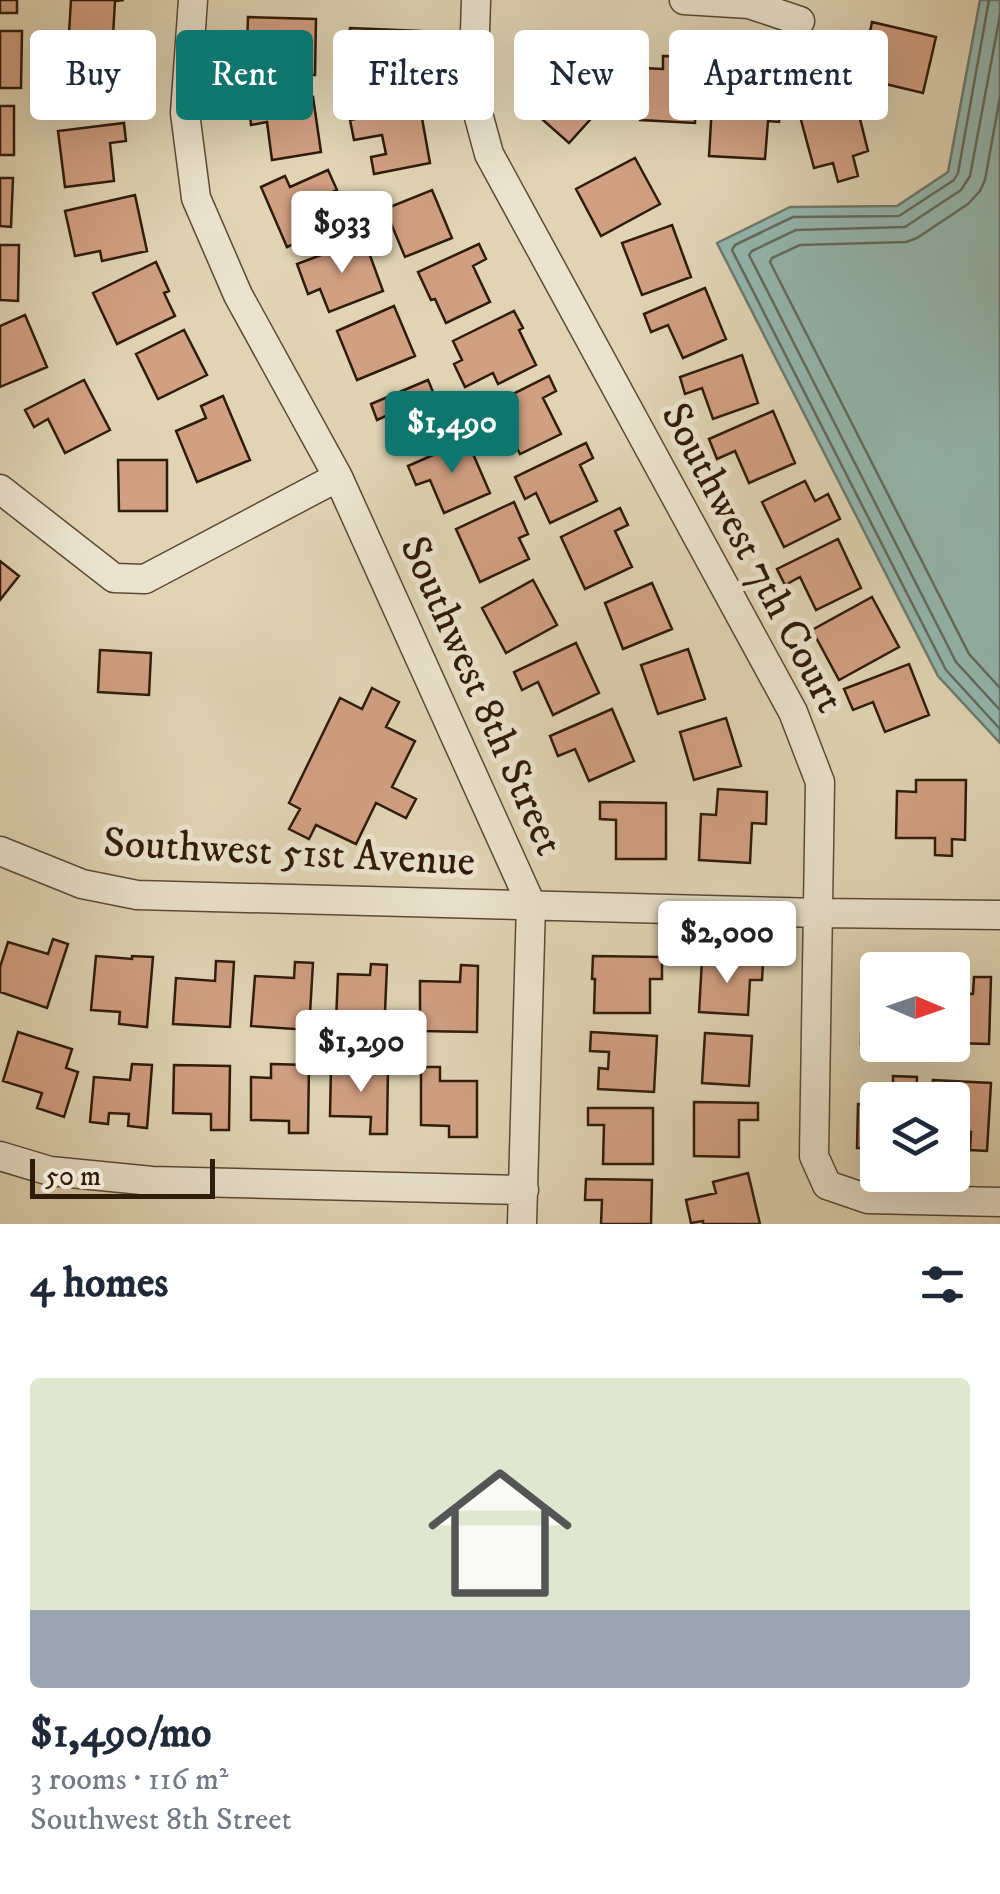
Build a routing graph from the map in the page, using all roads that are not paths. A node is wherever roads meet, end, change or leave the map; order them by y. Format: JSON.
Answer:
{"nodes":[{"id":1,"x":193,"y":0,"type":"edge"},
{"id":2,"x":476,"y":0,"type":"edge"},
{"id":3,"x":684,"y":0,"type":"edge"},
{"id":4,"x":800,"y":21,"type":"dead end"},
{"id":5,"x":338,"y":477,"type":"junction"},
{"id":6,"x":0,"y":489,"type":"edge"},
{"id":7,"x":1,"y":853,"type":"edge"},
{"id":8,"x":531,"y":904,"type":"junction"},
{"id":9,"x":819,"y":913,"type":"junction"},
{"id":10,"x":1000,"y":915,"type":"edge"},
{"id":11,"x":0,"y":1156,"type":"edge"},
{"id":12,"x":524,"y":1190,"type":"junction"},
{"id":13,"x":1000,"y":1202,"type":"edge"},
{"id":14,"x":522,"y":1224,"type":"edge"}],
"edges":[{"from":1,"to":5,"type":"street","name":"Southwest 8th Street"},
{"from":2,"to":9,"type":"street","name":"Southwest 7th Court"},
{"from":3,"to":4,"type":"street"},
{"from":5,"to":6,"type":"street"},
{"from":5,"to":8,"type":"street","name":"Southwest 8th Street"},
{"from":7,"to":8,"type":"street","name":"Southwest 51st Avenue"},
{"from":8,"to":9,"type":"street","name":"Southwest 51st Avenue"},
{"from":8,"to":12,"type":"street","name":"Southwest 8th Street"},
{"from":9,"to":10,"type":"street","name":"Southwest 51st Avenue"},
{"from":9,"to":13,"type":"street","name":"Southwest 7th Court"},
{"from":11,"to":12,"type":"street"},
{"from":12,"to":14,"type":"street","name":"Southwest 8th Street"}]}
